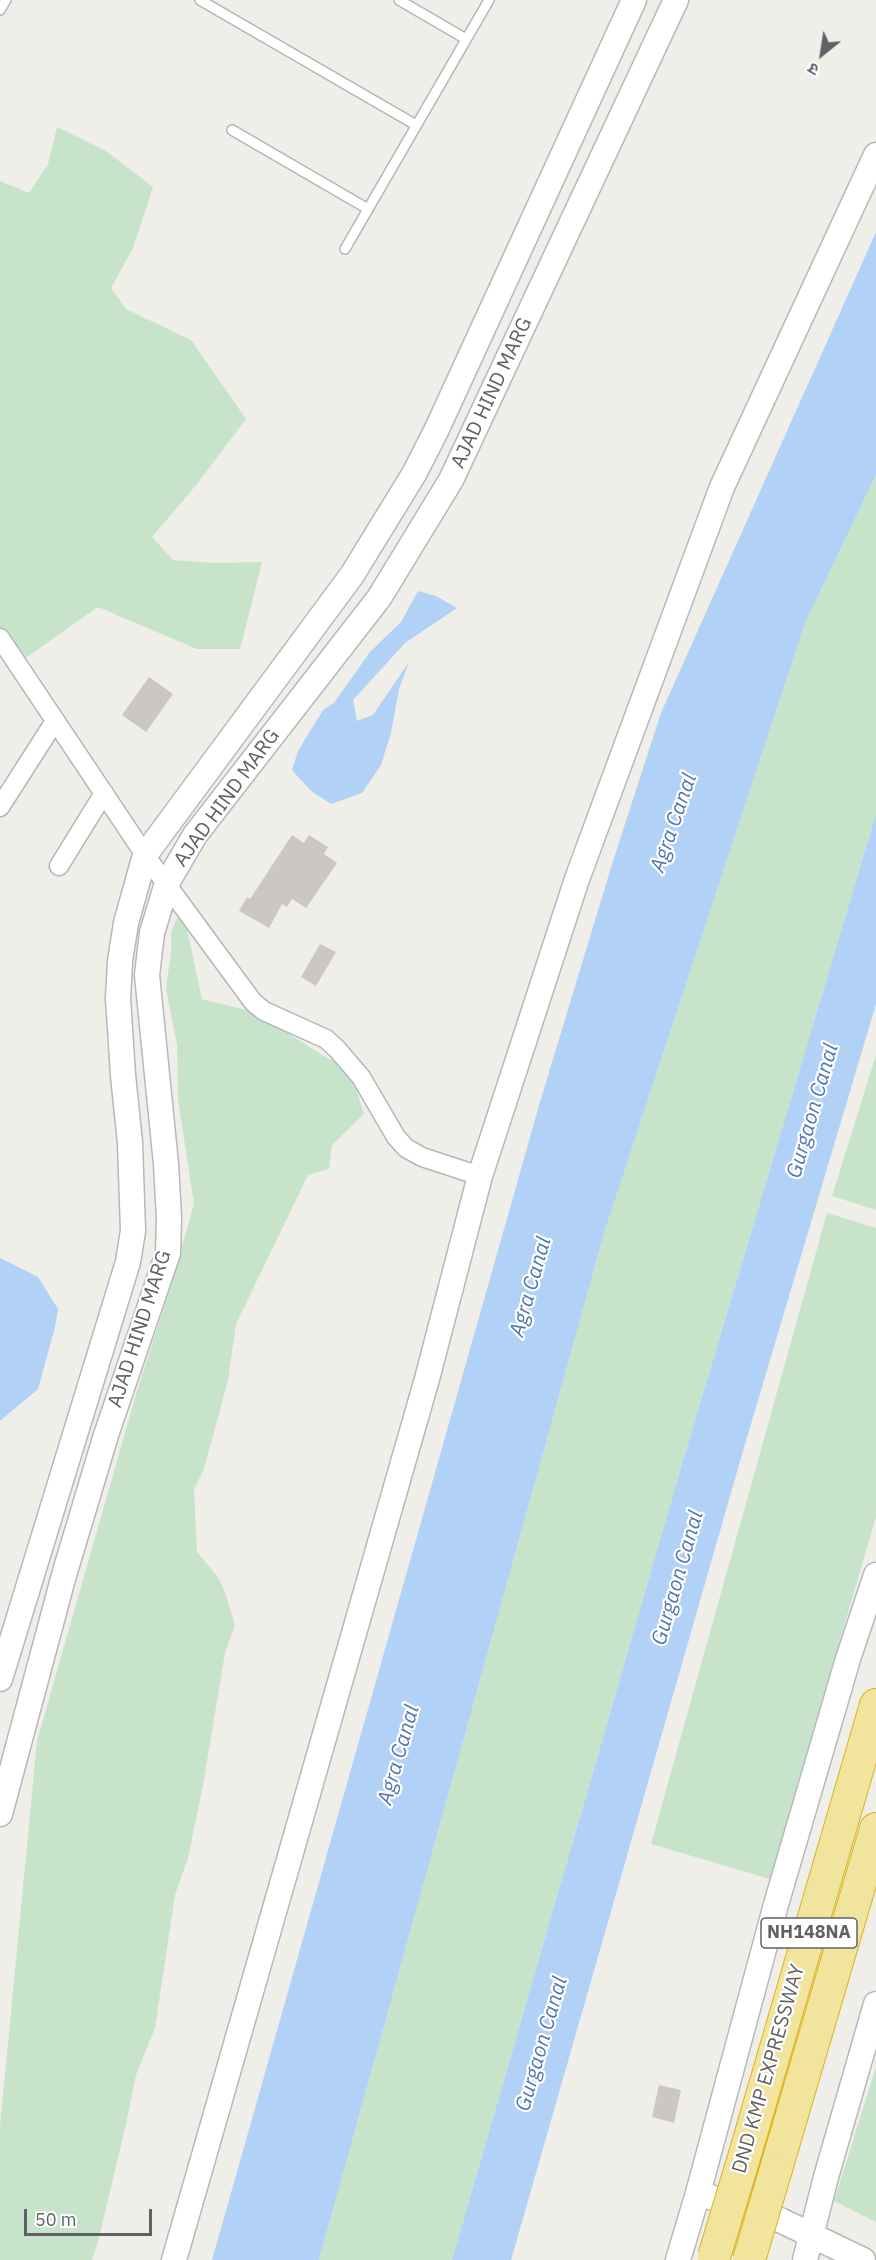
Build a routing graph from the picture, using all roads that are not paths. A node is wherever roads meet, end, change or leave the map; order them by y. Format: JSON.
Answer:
{"nodes":[{"id":1,"x":6,"y":0,"type":"edge"},
{"id":2,"x":200,"y":0,"type":"edge"},
{"id":3,"x":399,"y":0,"type":"edge"},
{"id":4,"x":489,"y":0,"type":"edge"},
{"id":5,"x":634,"y":0,"type":"edge"},
{"id":6,"x":676,"y":0,"type":"edge"},
{"id":7,"x":0,"y":10,"type":"edge"},
{"id":8,"x":466,"y":39,"type":"junction"},
{"id":9,"x":416,"y":125,"type":"junction"},
{"id":10,"x":232,"y":130,"type":"dead end"},
{"id":11,"x":876,"y":155,"type":"edge"},
{"id":12,"x":368,"y":209,"type":"junction"},
{"id":13,"x":345,"y":249,"type":"dead end"},
{"id":14,"x":0,"y":638,"type":"edge"},
{"id":15,"x":55,"y":721,"type":"junction"},
{"id":16,"x":104,"y":793,"type":"junction"},
{"id":17,"x":0,"y":807,"type":"edge"},
{"id":18,"x":145,"y":855,"type":"junction"},
{"id":19,"x":59,"y":866,"type":"dead end"},
{"id":20,"x":167,"y":883,"type":"junction"},
{"id":21,"x":480,"y":1176,"type":"junction"},
{"id":22,"x":876,"y":1575,"type":"edge"},
{"id":23,"x":0,"y":1679,"type":"edge"},
{"id":24,"x":876,"y":1705,"type":"edge"},
{"id":25,"x":0,"y":1814,"type":"edge"},
{"id":26,"x":876,"y":1829,"type":"edge"},
{"id":27,"x":876,"y":2004,"type":"edge"},
{"id":28,"x":698,"y":2193,"type":"junction"},
{"id":29,"x":812,"y":2235,"type":"junction"},
{"id":30,"x":714,"y":2259,"type":"edge"},
{"id":31,"x":174,"y":2260,"type":"edge"},
{"id":32,"x":678,"y":2260,"type":"edge"},
{"id":33,"x":749,"y":2260,"type":"edge"},
{"id":34,"x":805,"y":2260,"type":"edge"},
{"id":35,"x":863,"y":2260,"type":"edge"}],
"edges":[{"from":1,"to":7,"type":"lane"},
{"from":2,"to":9,"type":"lane"},
{"from":3,"to":8,"type":"lane"},
{"from":4,"to":8,"type":"lane"},
{"from":5,"to":18,"type":"street"},
{"from":6,"to":20,"type":"street","name":"AJAD HIND MARG"},
{"from":8,"to":9,"type":"lane"},
{"from":9,"to":12,"type":"lane"},
{"from":10,"to":12,"type":"lane"},
{"from":11,"to":21,"type":"street"},
{"from":12,"to":13,"type":"lane"},
{"from":14,"to":15,"type":"street"},
{"from":15,"to":16,"type":"street"},
{"from":15,"to":17,"type":"street"},
{"from":16,"to":18,"type":"street"},
{"from":16,"to":19,"type":"street"},
{"from":18,"to":20,"type":"street"},
{"from":18,"to":23,"type":"street"},
{"from":20,"to":21,"type":"street"},
{"from":20,"to":25,"type":"street","name":"AJAD HIND MARG"},
{"from":21,"to":31,"type":"street"},
{"from":22,"to":28,"type":"street"},
{"from":24,"to":30,"type":"highway","name":"DND KMP EXPRESSWAY","number":"NH148NA","bridge":true},
{"from":26,"to":33,"type":"highway","name":"DND KMP EXPRESSWAY","number":"NH148NA","bridge":true},
{"from":27,"to":29,"type":"street"},
{"from":28,"to":29,"type":"street"},
{"from":28,"to":32,"type":"street"},
{"from":29,"to":34,"type":"street"},
{"from":29,"to":35,"type":"street"}]}
